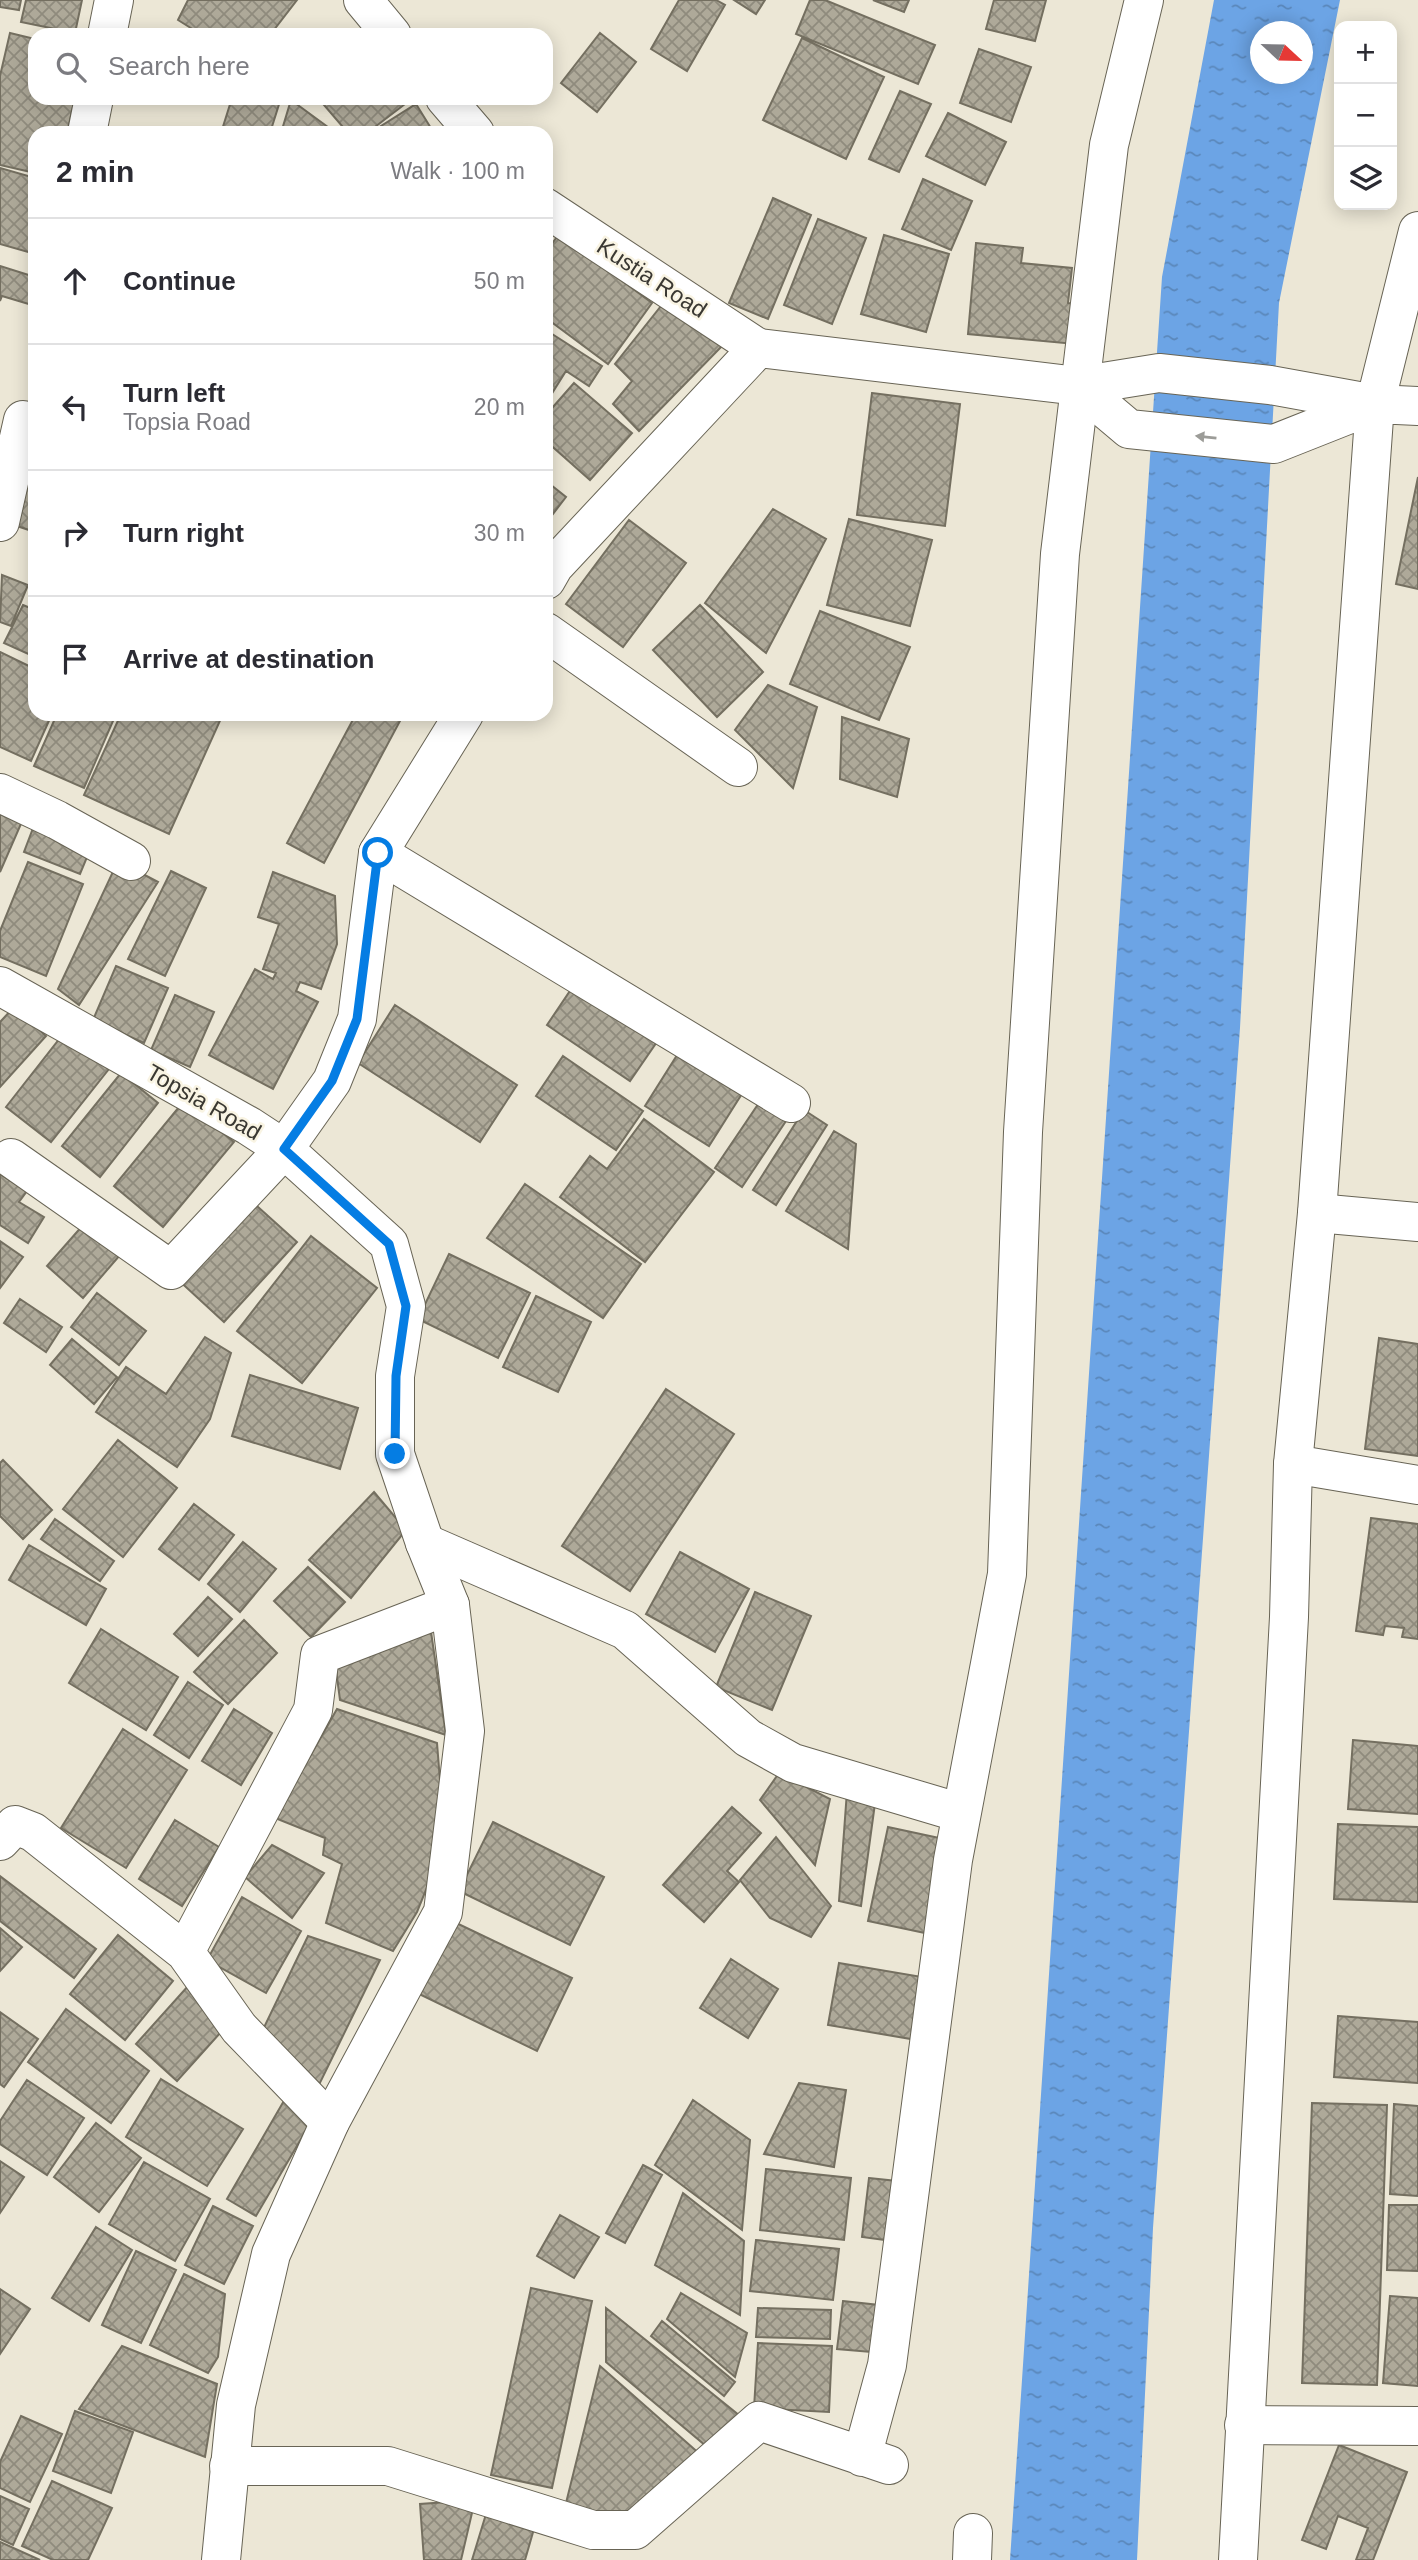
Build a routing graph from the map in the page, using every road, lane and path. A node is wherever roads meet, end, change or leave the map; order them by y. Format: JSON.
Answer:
{"nodes":[{"id":1,"x":114,"y":0,"type":"edge"},
{"id":2,"x":363,"y":0,"type":"edge"},
{"id":3,"x":1144,"y":0,"type":"edge"},
{"id":4,"x":108,"y":28,"type":"edge"},
{"id":5,"x":386,"y":28,"type":"edge"},
{"id":6,"x":93,"y":105,"type":"edge"},
{"id":7,"x":451,"y":105,"type":"edge"},
{"id":8,"x":88,"y":126,"type":"edge"},
{"id":9,"x":469,"y":126,"type":"edge"},
{"id":10,"x":553,"y":213,"type":"edge"},
{"id":11,"x":1418,"y":231,"type":"edge"},
{"id":12,"x":758,"y":348,"type":"junction"},
{"id":13,"x":1078,"y":386,"type":"junction"},
{"id":14,"x":1375,"y":404,"type":"junction"},
{"id":15,"x":1418,"y":406,"type":"edge"},
{"id":16,"x":23,"y":420,"type":"dead end"},
{"id":17,"x":0,"y":522,"type":"edge"},
{"id":18,"x":553,"y":568,"type":"edge"},
{"id":19,"x":553,"y":637,"type":"edge"},
{"id":20,"x":460,"y":721,"type":"edge"},
{"id":21,"x":738,"y":767,"type":"dead end"},
{"id":22,"x":0,"y":793,"type":"edge"},
{"id":23,"x":378,"y":853,"type":"junction"},
{"id":24,"x":131,"y":861,"type":"dead end"},
{"id":25,"x":0,"y":986,"type":"edge"},
{"id":26,"x":790,"y":1103,"type":"dead end"},
{"id":27,"x":284,"y":1149,"type":"junction"},
{"id":28,"x":11,"y":1158,"type":"dead end"},
{"id":29,"x":1317,"y":1213,"type":"junction"},
{"id":30,"x":1418,"y":1222,"type":"edge"},
{"id":31,"x":1293,"y":1464,"type":"junction"},
{"id":32,"x":1418,"y":1485,"type":"edge"},
{"id":33,"x":425,"y":1543,"type":"junction"},
{"id":34,"x":450,"y":1605,"type":"junction"},
{"id":35,"x":961,"y":1813,"type":"junction"},
{"id":36,"x":0,"y":1841,"type":"edge"},
{"id":37,"x":185,"y":1952,"type":"junction"},
{"id":38,"x":330,"y":2122,"type":"junction"},
{"id":39,"x":1244,"y":2425,"type":"junction"},
{"id":40,"x":1418,"y":2426,"type":"edge"},
{"id":41,"x":229,"y":2466,"type":"junction"},
{"id":42,"x":630,"y":2545,"type":"edge"},
{"id":43,"x":221,"y":2560,"type":"edge"},
{"id":44,"x":1238,"y":2560,"type":"edge"}],
"edges":[{"from":1,"to":4,"type":"street"},
{"from":2,"to":5,"type":"street"},
{"from":3,"to":13,"type":"street"},
{"from":6,"to":8,"type":"street"},
{"from":7,"to":9,"type":"street"},
{"from":10,"to":12,"type":"street","name":"Kustia Road"},
{"from":11,"to":14,"type":"street"},
{"from":12,"to":13,"type":"street"},
{"from":12,"to":18,"type":"street"},
{"from":13,"to":14,"type":"street"},
{"from":14,"to":13,"type":"street","one_way":true},
{"from":13,"to":35,"type":"street"},
{"from":14,"to":15,"type":"street"},
{"from":14,"to":29,"type":"street"},
{"from":16,"to":17,"type":"street"},
{"from":19,"to":21,"type":"street"},
{"from":20,"to":23,"type":"street"},
{"from":22,"to":24,"type":"street"},
{"from":23,"to":26,"type":"street"},
{"from":23,"to":27,"type":"street"},
{"from":25,"to":27,"type":"street","name":"Topsia Road"},
{"from":27,"to":28,"type":"street"},
{"from":27,"to":33,"type":"street","name":"Topsia Road"},
{"from":29,"to":30,"type":"street"},
{"from":29,"to":31,"type":"street"},
{"from":31,"to":32,"type":"street"},
{"from":31,"to":39,"type":"street"},
{"from":33,"to":34,"type":"street"},
{"from":33,"to":35,"type":"street"},
{"from":34,"to":37,"type":"street"},
{"from":34,"to":38,"type":"street"},
{"from":35,"to":42,"type":"street"},
{"from":36,"to":37,"type":"street"},
{"from":37,"to":38,"type":"street"},
{"from":38,"to":41,"type":"street"},
{"from":39,"to":40,"type":"street"},
{"from":39,"to":44,"type":"street"},
{"from":41,"to":42,"type":"street"},
{"from":41,"to":43,"type":"street"}]}
